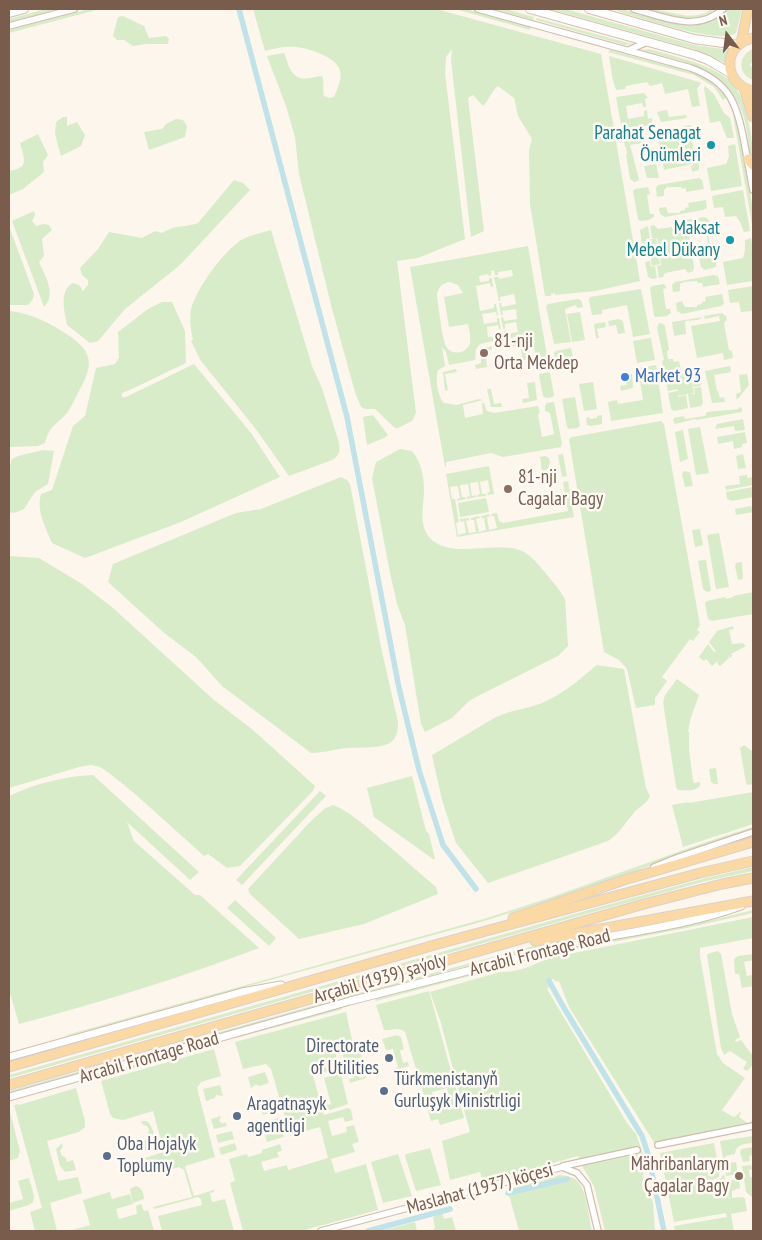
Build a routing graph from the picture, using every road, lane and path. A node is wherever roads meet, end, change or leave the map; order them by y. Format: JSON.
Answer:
{"nodes":[{"id":1,"x":24,"y":9,"type":"edge"},
{"id":2,"x":74,"y":9,"type":"edge"},
{"id":3,"x":478,"y":9,"type":"edge"},
{"id":4,"x":530,"y":9,"type":"edge"},
{"id":5,"x":589,"y":9,"type":"edge"},
{"id":6,"x":609,"y":9,"type":"edge"},
{"id":7,"x":634,"y":9,"type":"edge"},
{"id":8,"x":723,"y":9,"type":"edge"},
{"id":9,"x":748,"y":9,"type":"edge"},
{"id":10,"x":486,"y":10,"type":"edge"},
{"id":11,"x":9,"y":13,"type":"edge"},
{"id":12,"x":618,"y":17,"type":"junction"},
{"id":13,"x":9,"y":26,"type":"edge"},
{"id":14,"x":753,"y":38,"type":"edge"},
{"id":15,"x":648,"y":42,"type":"junction"},
{"id":16,"x":739,"y":44,"type":"junction"},
{"id":17,"x":629,"y":50,"type":"junction"},
{"id":18,"x":732,"y":74,"type":"junction"},
{"id":19,"x":749,"y":89,"type":"edge"},
{"id":20,"x":753,"y":117,"type":"edge"},
{"id":21,"x":751,"y":162,"type":"edge"},
{"id":22,"x":753,"y":190,"type":"edge"},
{"id":23,"x":753,"y":832,"type":"edge"},
{"id":24,"x":750,"y":843,"type":"edge"},
{"id":25,"x":753,"y":861,"type":"edge"},
{"id":26,"x":753,"y":878,"type":"edge"},
{"id":27,"x":624,"y":880,"type":"junction"},
{"id":28,"x":753,"y":901,"type":"edge"},
{"id":29,"x":438,"y":944,"type":"junction"},
{"id":30,"x":476,"y":952,"type":"junction"},
{"id":31,"x":318,"y":978,"type":"junction"},
{"id":32,"x":9,"y":1057,"type":"edge"},
{"id":33,"x":9,"y":1067,"type":"edge"},
{"id":34,"x":9,"y":1085,"type":"edge"},
{"id":35,"x":9,"y":1097,"type":"edge"},
{"id":36,"x":753,"y":1126,"type":"edge"},
{"id":37,"x":658,"y":1145,"type":"dead end"},
{"id":38,"x":637,"y":1150,"type":"dead end"},
{"id":39,"x":562,"y":1166,"type":"junction"},
{"id":40,"x":321,"y":1231,"type":"edge"},
{"id":41,"x":598,"y":1231,"type":"edge"}],
"edges":[{"from":1,"to":11,"type":"main road"},
{"from":2,"to":13,"type":"street"},
{"from":3,"to":10,"type":"street"},
{"from":4,"to":15,"type":"main road"},
{"from":5,"to":12,"type":"main road"},
{"from":6,"to":12,"type":"street"},
{"from":7,"to":8,"type":"street"},
{"from":9,"to":16,"type":"main road"},
{"from":10,"to":17,"type":"street"},
{"from":12,"to":16,"type":"main road"},
{"from":14,"to":16,"type":"main road"},
{"from":15,"to":17,"type":"street"},
{"from":15,"to":18,"type":"main road"},
{"from":16,"to":18,"type":"main road"},
{"from":17,"to":21,"type":"street"},
{"from":18,"to":19,"type":"main road"},
{"from":19,"to":20,"type":"main road"},
{"from":21,"to":22,"type":"street"},
{"from":23,"to":27,"type":"street"},
{"from":24,"to":27,"type":"main road"},
{"from":25,"to":29,"type":"main road","name":"Arçabil (1939) şaýoly"},
{"from":26,"to":30,"type":"main road","name":"Arçabil (1939) şaýoly"},
{"from":27,"to":29,"type":"main road"},
{"from":28,"to":30,"type":"main road"},
{"from":28,"to":35,"type":"street","name":"Arcabil Frontage Road"},
{"from":29,"to":31,"type":"main road","name":"Arçabil (1939) şaýoly"},
{"from":30,"to":34,"type":"main road","name":"Arçabil (1939) şaýoly"},
{"from":31,"to":32,"type":"street","name":"Arcabil Frontage Road"},
{"from":31,"to":33,"type":"main road","name":"Arçabil (1939) şaýoly"},
{"from":36,"to":37,"type":"street"},
{"from":38,"to":39,"type":"street"},
{"from":39,"to":40,"type":"street","name":"Maslahat (1937) köçesi"},
{"from":39,"to":41,"type":"street","name":"Maslahat (1937) köçesi"}]}
